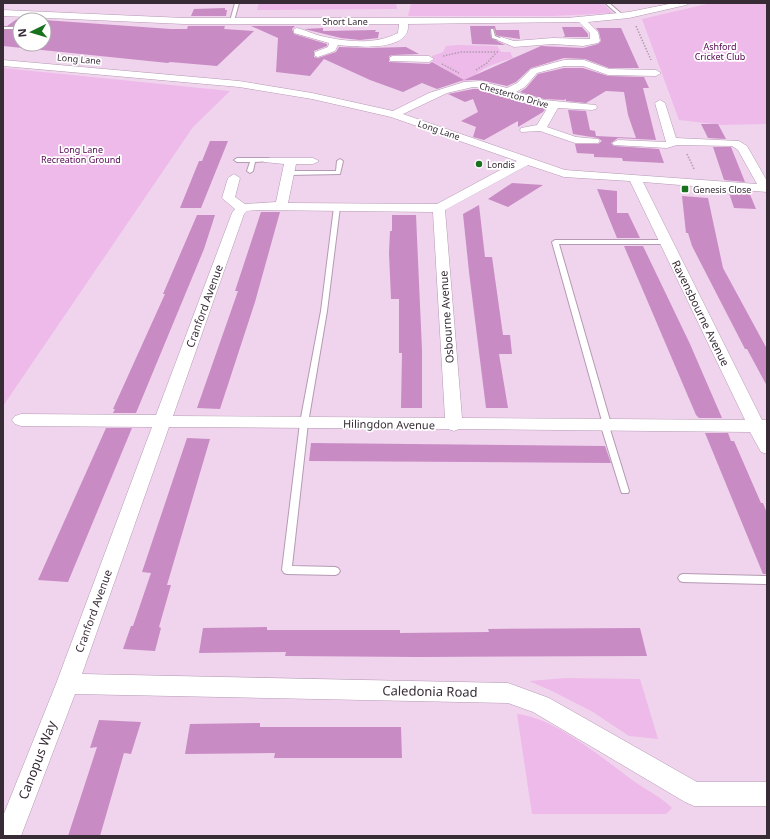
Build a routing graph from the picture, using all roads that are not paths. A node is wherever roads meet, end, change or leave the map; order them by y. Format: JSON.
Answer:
{"nodes":[{"id":1,"x":237,"y":3,"type":"edge"},
{"id":2,"x":607,"y":3,"type":"edge"},
{"id":3,"x":686,"y":3,"type":"edge"},
{"id":4,"x":622,"y":16,"type":"junction"},
{"id":5,"x":4,"y":17,"type":"edge"},
{"id":6,"x":581,"y":20,"type":"junction"},
{"id":7,"x":232,"y":21,"type":"junction"},
{"id":8,"x":403,"y":21,"type":"junction"},
{"id":9,"x":492,"y":30,"type":"dead end"},
{"id":10,"x":298,"y":31,"type":"dead end"},
{"id":11,"x":501,"y":40,"type":"joint"},
{"id":12,"x":334,"y":42,"type":"junction"},
{"id":13,"x":387,"y":43,"type":"junction"},
{"id":14,"x":13,"y":54,"type":"dead end"},
{"id":15,"x":318,"y":54,"type":"dead end"},
{"id":16,"x":3,"y":56,"type":"edge"},
{"id":17,"x":393,"y":59,"type":"junction"},
{"id":18,"x":428,"y":59,"type":"road end"},
{"id":19,"x":116,"y":62,"type":"dead end"},
{"id":20,"x":3,"y":63,"type":"edge"},
{"id":21,"x":392,"y":69,"type":"dead end"},
{"id":22,"x":109,"y":72,"type":"junction"},
{"id":23,"x":656,"y":73,"type":"dead end"},
{"id":24,"x":506,"y":93,"type":"junction"},
{"id":25,"x":660,"y":103,"type":"dead end"},
{"id":26,"x":554,"y":106,"type":"junction"},
{"id":27,"x":592,"y":107,"type":"dead end"},
{"id":28,"x":394,"y":115,"type":"junction"},
{"id":29,"x":541,"y":128,"type":"junction"},
{"id":30,"x":525,"y":130,"type":"dead end"},
{"id":31,"x":594,"y":141,"type":"dead end"},
{"id":32,"x":671,"y":141,"type":"junction"},
{"id":33,"x":618,"y":143,"type":"dead end"},
{"id":34,"x":237,"y":160,"type":"dead end"},
{"id":35,"x":253,"y":160,"type":"junction"},
{"id":36,"x":268,"y":160,"type":"joint"},
{"id":37,"x":340,"y":160,"type":"dead end"},
{"id":38,"x":291,"y":161,"type":"junction"},
{"id":39,"x":313,"y":161,"type":"dead end"},
{"id":40,"x":526,"y":161,"type":"junction"},
{"id":41,"x":250,"y":171,"type":"dead end"},
{"id":42,"x":288,"y":173,"type":"junction"},
{"id":43,"x":634,"y":177,"type":"junction"},
{"id":44,"x":234,"y":178,"type":"dead end"},
{"id":45,"x":766,"y":188,"type":"edge"},
{"id":46,"x":281,"y":206,"type":"junction"},
{"id":47,"x":338,"y":207,"type":"junction"},
{"id":48,"x":243,"y":208,"type":"junction"},
{"id":49,"x":439,"y":208,"type":"junction"},
{"id":50,"x":666,"y":242,"type":"junction"},
{"id":51,"x":21,"y":420,"type":"dead end"},
{"id":52,"x":161,"y":421,"type":"junction"},
{"id":53,"x":304,"y":423,"type":"junction"},
{"id":54,"x":606,"y":423,"type":"junction"},
{"id":55,"x":454,"y":425,"type":"junction"},
{"id":56,"x":762,"y":426,"type":"edge"},
{"id":57,"x":767,"y":448,"type":"edge"},
{"id":58,"x":625,"y":492,"type":"dead end"},
{"id":59,"x":335,"y":571,"type":"dead end"},
{"id":60,"x":683,"y":578,"type":"dead end"},
{"id":61,"x":767,"y":580,"type":"edge"},
{"id":62,"x":67,"y":684,"type":"junction"},
{"id":63,"x":767,"y":794,"type":"edge"},
{"id":64,"x":8,"y":836,"type":"edge"}],
"edges":[{"from":1,"to":7,"type":"lane"},
{"from":2,"to":4,"type":"lane"},
{"from":3,"to":4,"type":"street","name":"Short Lane"},
{"from":4,"to":6,"type":"street","name":"Short Lane"},
{"from":5,"to":7,"type":"street","name":"Short Lane"},
{"from":6,"to":8,"type":"street","name":"Short Lane"},
{"from":6,"to":11,"type":"street"},
{"from":7,"to":8,"type":"street","name":"Short Lane"},
{"from":8,"to":13,"type":"street"},
{"from":9,"to":11,"type":"lane"},
{"from":10,"to":12,"type":"street"},
{"from":12,"to":13,"type":"street"},
{"from":12,"to":15,"type":"street"},
{"from":13,"to":17,"type":"street"},
{"from":14,"to":16,"type":"street"},
{"from":17,"to":18,"type":"street"},
{"from":17,"to":21,"type":"street"},
{"from":19,"to":22,"type":"street","name":"Long Lane"},
{"from":20,"to":22,"type":"street","name":"Long Lane"},
{"from":22,"to":28,"type":"street","name":"Long Lane"},
{"from":23,"to":24,"type":"street"},
{"from":24,"to":26,"type":"street","name":"Chesterton Drive"},
{"from":24,"to":28,"type":"street","name":"Chesterton Drive"},
{"from":25,"to":32,"type":"street"},
{"from":26,"to":27,"type":"street","name":"Chesterton Drive"},
{"from":26,"to":29,"type":"street"},
{"from":28,"to":40,"type":"street","name":"Long Lane"},
{"from":29,"to":30,"type":"street"},
{"from":29,"to":31,"type":"street"},
{"from":32,"to":33,"type":"street"},
{"from":32,"to":45,"type":"street"},
{"from":34,"to":35,"type":"lane"},
{"from":35,"to":36,"type":"lane"},
{"from":35,"to":41,"type":"lane"},
{"from":36,"to":38,"type":"street"},
{"from":37,"to":42,"type":"lane"},
{"from":38,"to":39,"type":"street"},
{"from":38,"to":42,"type":"street"},
{"from":40,"to":43,"type":"street","name":"Long Lane"},
{"from":40,"to":49,"type":"street"},
{"from":42,"to":46,"type":"street"},
{"from":43,"to":45,"type":"street","name":"Long Lane"},
{"from":43,"to":50,"type":"street","name":"Ravensbourne Avenue"},
{"from":44,"to":48,"type":"street"},
{"from":46,"to":47,"type":"street"},
{"from":46,"to":48,"type":"street"},
{"from":47,"to":49,"type":"street"},
{"from":47,"to":53,"type":"lane"},
{"from":48,"to":52,"type":"street","name":"Cranford Avenue"},
{"from":49,"to":55,"type":"street","name":"Osbourne Avenue"},
{"from":50,"to":54,"type":"lane"},
{"from":50,"to":56,"type":"street","name":"Ravensbourne Avenue"},
{"from":51,"to":52,"type":"street","name":"Hilingdon Avenue"},
{"from":52,"to":53,"type":"street","name":"Hilingdon Avenue"},
{"from":52,"to":62,"type":"street","name":"Cranford Avenue"},
{"from":53,"to":55,"type":"street","name":"Hilingdon Avenue"},
{"from":53,"to":59,"type":"lane"},
{"from":54,"to":55,"type":"street","name":"Hilingdon Avenue"},
{"from":54,"to":56,"type":"street","name":"Hilingdon Avenue"},
{"from":54,"to":58,"type":"lane"},
{"from":56,"to":57,"type":"street","name":"Ravensbourne Avenue"},
{"from":60,"to":61,"type":"lane"},
{"from":62,"to":63,"type":"street","name":"Caledonia Road"},
{"from":62,"to":64,"type":"street","name":"Canopus Way"}]}
